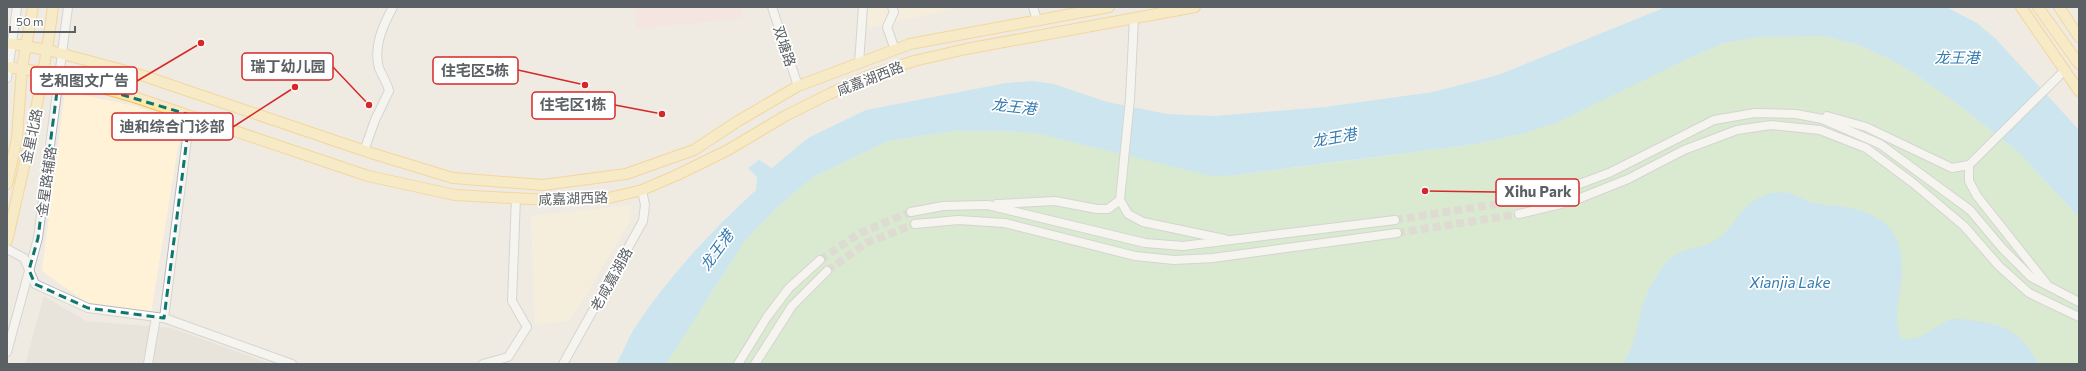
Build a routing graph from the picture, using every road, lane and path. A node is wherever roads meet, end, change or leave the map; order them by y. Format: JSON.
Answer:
{"nodes":[{"id":1,"x":17,"y":7,"type":"edge"},
{"id":2,"x":33,"y":7,"type":"edge"},
{"id":3,"x":53,"y":7,"type":"edge"},
{"id":4,"x":68,"y":7,"type":"edge"},
{"id":5,"x":393,"y":7,"type":"edge"},
{"id":6,"x":772,"y":7,"type":"edge"},
{"id":7,"x":863,"y":7,"type":"edge"},
{"id":8,"x":892,"y":7,"type":"edge"},
{"id":9,"x":1033,"y":7,"type":"edge"},
{"id":10,"x":1109,"y":7,"type":"edge"},
{"id":11,"x":1195,"y":7,"type":"edge"},
{"id":12,"x":2021,"y":7,"type":"edge"},
{"id":13,"x":2038,"y":7,"type":"edge"},
{"id":14,"x":2058,"y":7,"type":"edge"},
{"id":15,"x":1134,"y":18,"type":"junction"},
{"id":16,"x":1037,"y":20,"type":"junction"},
{"id":17,"x":2079,"y":36,"type":"edge"},
{"id":18,"x":10,"y":43,"type":"edge"},
{"id":19,"x":28,"y":45,"type":"junction"},
{"id":20,"x":48,"y":50,"type":"junction"},
{"id":21,"x":895,"y":50,"type":"junction"},
{"id":22,"x":61,"y":54,"type":"junction"},
{"id":23,"x":859,"y":63,"type":"junction"},
{"id":24,"x":2079,"y":64,"type":"edge"},
{"id":25,"x":8,"y":67,"type":"edge"},
{"id":26,"x":22,"y":68,"type":"junction"},
{"id":27,"x":44,"y":72,"type":"junction"},
{"id":28,"x":2061,"y":74,"type":"junction"},
{"id":29,"x":59,"y":76,"type":"junction"},
{"id":30,"x":7,"y":78,"type":"edge"},
{"id":31,"x":798,"y":86,"type":"junction"},
{"id":32,"x":2079,"y":91,"type":"edge"},
{"id":33,"x":1793,"y":114,"type":"junction"},
{"id":34,"x":190,"y":115,"type":"junction"},
{"id":35,"x":364,"y":151,"type":"junction"},
{"id":36,"x":1971,"y":164,"type":"junction"},
{"id":37,"x":7,"y":184,"type":"edge"},
{"id":38,"x":642,"y":190,"type":"junction"},
{"id":39,"x":516,"y":198,"type":"junction"},
{"id":40,"x":1120,"y":200,"type":"junction"},
{"id":41,"x":1516,"y":201,"type":"tunnel mouth"},
{"id":42,"x":988,"y":205,"type":"junction"},
{"id":43,"x":910,"y":212,"type":"tunnel mouth"},
{"id":44,"x":1519,"y":214,"type":"tunnel mouth"},
{"id":45,"x":1395,"y":220,"type":"tunnel mouth"},
{"id":46,"x":915,"y":224,"type":"tunnel mouth"},
{"id":47,"x":1397,"y":233,"type":"tunnel mouth"},
{"id":48,"x":7,"y":241,"type":"edge"},
{"id":49,"x":1233,"y":241,"type":"junction"},
{"id":50,"x":7,"y":249,"type":"edge"},
{"id":51,"x":820,"y":260,"type":"tunnel mouth"},
{"id":52,"x":827,"y":271,"type":"tunnel mouth"},
{"id":53,"x":2047,"y":285,"type":"junction"},
{"id":54,"x":2079,"y":302,"type":"edge"},
{"id":55,"x":160,"y":317,"type":"junction"},
{"id":56,"x":2079,"y":317,"type":"edge"},
{"id":57,"x":7,"y":352,"type":"edge"},
{"id":58,"x":148,"y":364,"type":"edge"},
{"id":59,"x":292,"y":364,"type":"edge"},
{"id":60,"x":483,"y":364,"type":"edge"},
{"id":61,"x":563,"y":364,"type":"edge"},
{"id":62,"x":738,"y":364,"type":"edge"},
{"id":63,"x":755,"y":364,"type":"edge"}],
"edges":[{"from":1,"to":18,"type":"street"},
{"from":2,"to":19,"type":"main road","name":"金星北路"},
{"from":3,"to":20,"type":"main road","name":"金星北路"},
{"from":4,"to":22,"type":"street","name":"金星路辅路"},
{"from":5,"to":35,"type":"street"},
{"from":6,"to":31,"type":"street","name":"双塘路"},
{"from":7,"to":23,"type":"street"},
{"from":8,"to":21,"type":"street"},
{"from":9,"to":16,"type":"street"},
{"from":10,"to":16,"type":"main road","name":"咸嘉湖西路"},
{"from":11,"to":15,"type":"main road","name":"咸嘉湖西路"},
{"from":12,"to":28,"type":"main road"},
{"from":13,"to":24,"type":"main road"},
{"from":14,"to":17,"type":"main road"},
{"from":15,"to":38,"type":"main road","name":"咸嘉湖西路"},
{"from":15,"to":40,"type":"street"},
{"from":16,"to":21,"type":"main road","name":"咸嘉湖西路"},
{"from":18,"to":19,"type":"main road","name":"咸嘉湖西路"},
{"from":18,"to":25,"type":"street"},
{"from":19,"to":20,"type":"main road","name":"咸嘉湖西路"},
{"from":19,"to":26,"type":"main road","name":"金星北路"},
{"from":20,"to":22,"type":"main road","name":"咸嘉湖西路"},
{"from":20,"to":27,"type":"main road","name":"金星北路"},
{"from":21,"to":23,"type":"main road","name":"咸嘉湖西路"},
{"from":22,"to":29,"type":"street","name":"金星路辅路"},
{"from":22,"to":35,"type":"main road","name":"咸嘉湖西路"},
{"from":23,"to":31,"type":"main road","name":"咸嘉湖西路"},
{"from":25,"to":26,"type":"main road","name":"咸嘉湖西路"},
{"from":25,"to":30,"type":"street"},
{"from":26,"to":27,"type":"main road","name":"咸嘉湖西路"},
{"from":26,"to":37,"type":"main road","name":"金星北路"},
{"from":27,"to":29,"type":"main road","name":"咸嘉湖西路"},
{"from":27,"to":48,"type":"main road","name":"金星北路"},
{"from":28,"to":32,"type":"main road"},
{"from":28,"to":36,"type":"street"},
{"from":29,"to":34,"type":"main road","name":"咸嘉湖西路"},
{"from":29,"to":57,"type":"street","name":"金星路辅路"},
{"from":31,"to":35,"type":"main road","name":"咸嘉湖西路"},
{"from":33,"to":36,"type":"street"},
{"from":33,"to":41,"type":"street"},
{"from":33,"to":53,"type":"street"},
{"from":34,"to":39,"type":"main road","name":"咸嘉湖西路"},
{"from":34,"to":55,"type":"street"},
{"from":36,"to":53,"type":"street"},
{"from":38,"to":39,"type":"main road","name":"咸嘉湖西路"},
{"from":38,"to":61,"type":"street","name":"老咸嘉湖路"},
{"from":39,"to":60,"type":"street"},
{"from":40,"to":42,"type":"street"},
{"from":40,"to":49,"type":"street"},
{"from":42,"to":43,"type":"street"},
{"from":42,"to":49,"type":"street"},
{"from":44,"to":56,"type":"street"},
{"from":45,"to":49,"type":"street"},
{"from":46,"to":47,"type":"street"},
{"from":50,"to":55,"type":"street"},
{"from":51,"to":62,"type":"street"},
{"from":52,"to":63,"type":"street"},
{"from":53,"to":54,"type":"street"},
{"from":55,"to":58,"type":"street"},
{"from":55,"to":59,"type":"street"}]}
